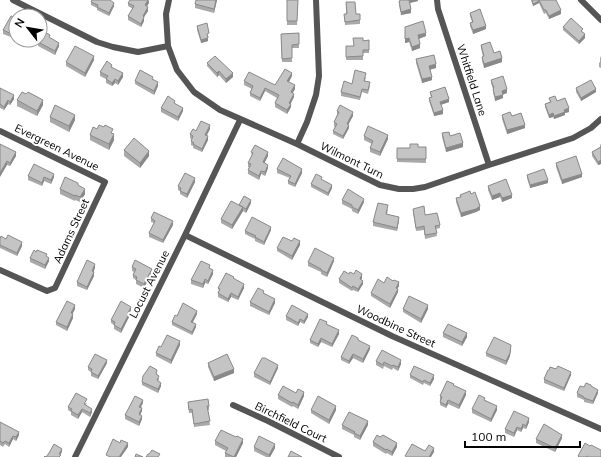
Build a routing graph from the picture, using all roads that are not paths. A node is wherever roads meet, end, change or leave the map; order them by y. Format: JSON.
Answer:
{"nodes":[{"id":1,"x":15,"y":0,"type":"edge"},
{"id":2,"x":169,"y":0,"type":"edge"},
{"id":3,"x":316,"y":0,"type":"edge"},
{"id":4,"x":438,"y":0,"type":"edge"},
{"id":5,"x":581,"y":0,"type":"edge"},
{"id":6,"x":601,"y":20,"type":"edge"},
{"id":7,"x":168,"y":46,"type":"junction"},
{"id":8,"x":601,"y":119,"type":"edge"},
{"id":9,"x":240,"y":120,"type":"junction"},
{"id":10,"x":0,"y":131,"type":"edge"},
{"id":11,"x":297,"y":144,"type":"junction"},
{"id":12,"x":489,"y":165,"type":"junction"},
{"id":13,"x":105,"y":182,"type":"joint"},
{"id":14,"x":185,"y":235,"type":"junction"},
{"id":15,"x":0,"y":270,"type":"edge"},
{"id":16,"x":233,"y":405,"type":"dead end"},
{"id":17,"x":601,"y":429,"type":"edge"},
{"id":18,"x":75,"y":457,"type":"edge"},
{"id":19,"x":339,"y":457,"type":"edge"}],
"edges":[{"from":1,"to":7,"type":"street"},
{"from":2,"to":7,"type":"street","name":"Wilmont Turn"},
{"from":3,"to":11,"type":"street"},
{"from":4,"to":12,"type":"street","name":"Whitfield Lane"},
{"from":5,"to":6,"type":"street"},
{"from":7,"to":9,"type":"street","name":"Wilmont Turn"},
{"from":8,"to":12,"type":"street","name":"Wilmont Turn"},
{"from":9,"to":11,"type":"street","name":"Wilmont Turn"},
{"from":9,"to":14,"type":"street","name":"Locust Avenue"},
{"from":10,"to":13,"type":"street","name":"Evergreen Avenue"},
{"from":11,"to":12,"type":"street","name":"Wilmont Turn"},
{"from":13,"to":15,"type":"street","name":"Adams Street"},
{"from":14,"to":17,"type":"street","name":"Woodbine Street"},
{"from":14,"to":18,"type":"street","name":"Locust Avenue"},
{"from":16,"to":19,"type":"street","name":"Birchfield Court"}]}
